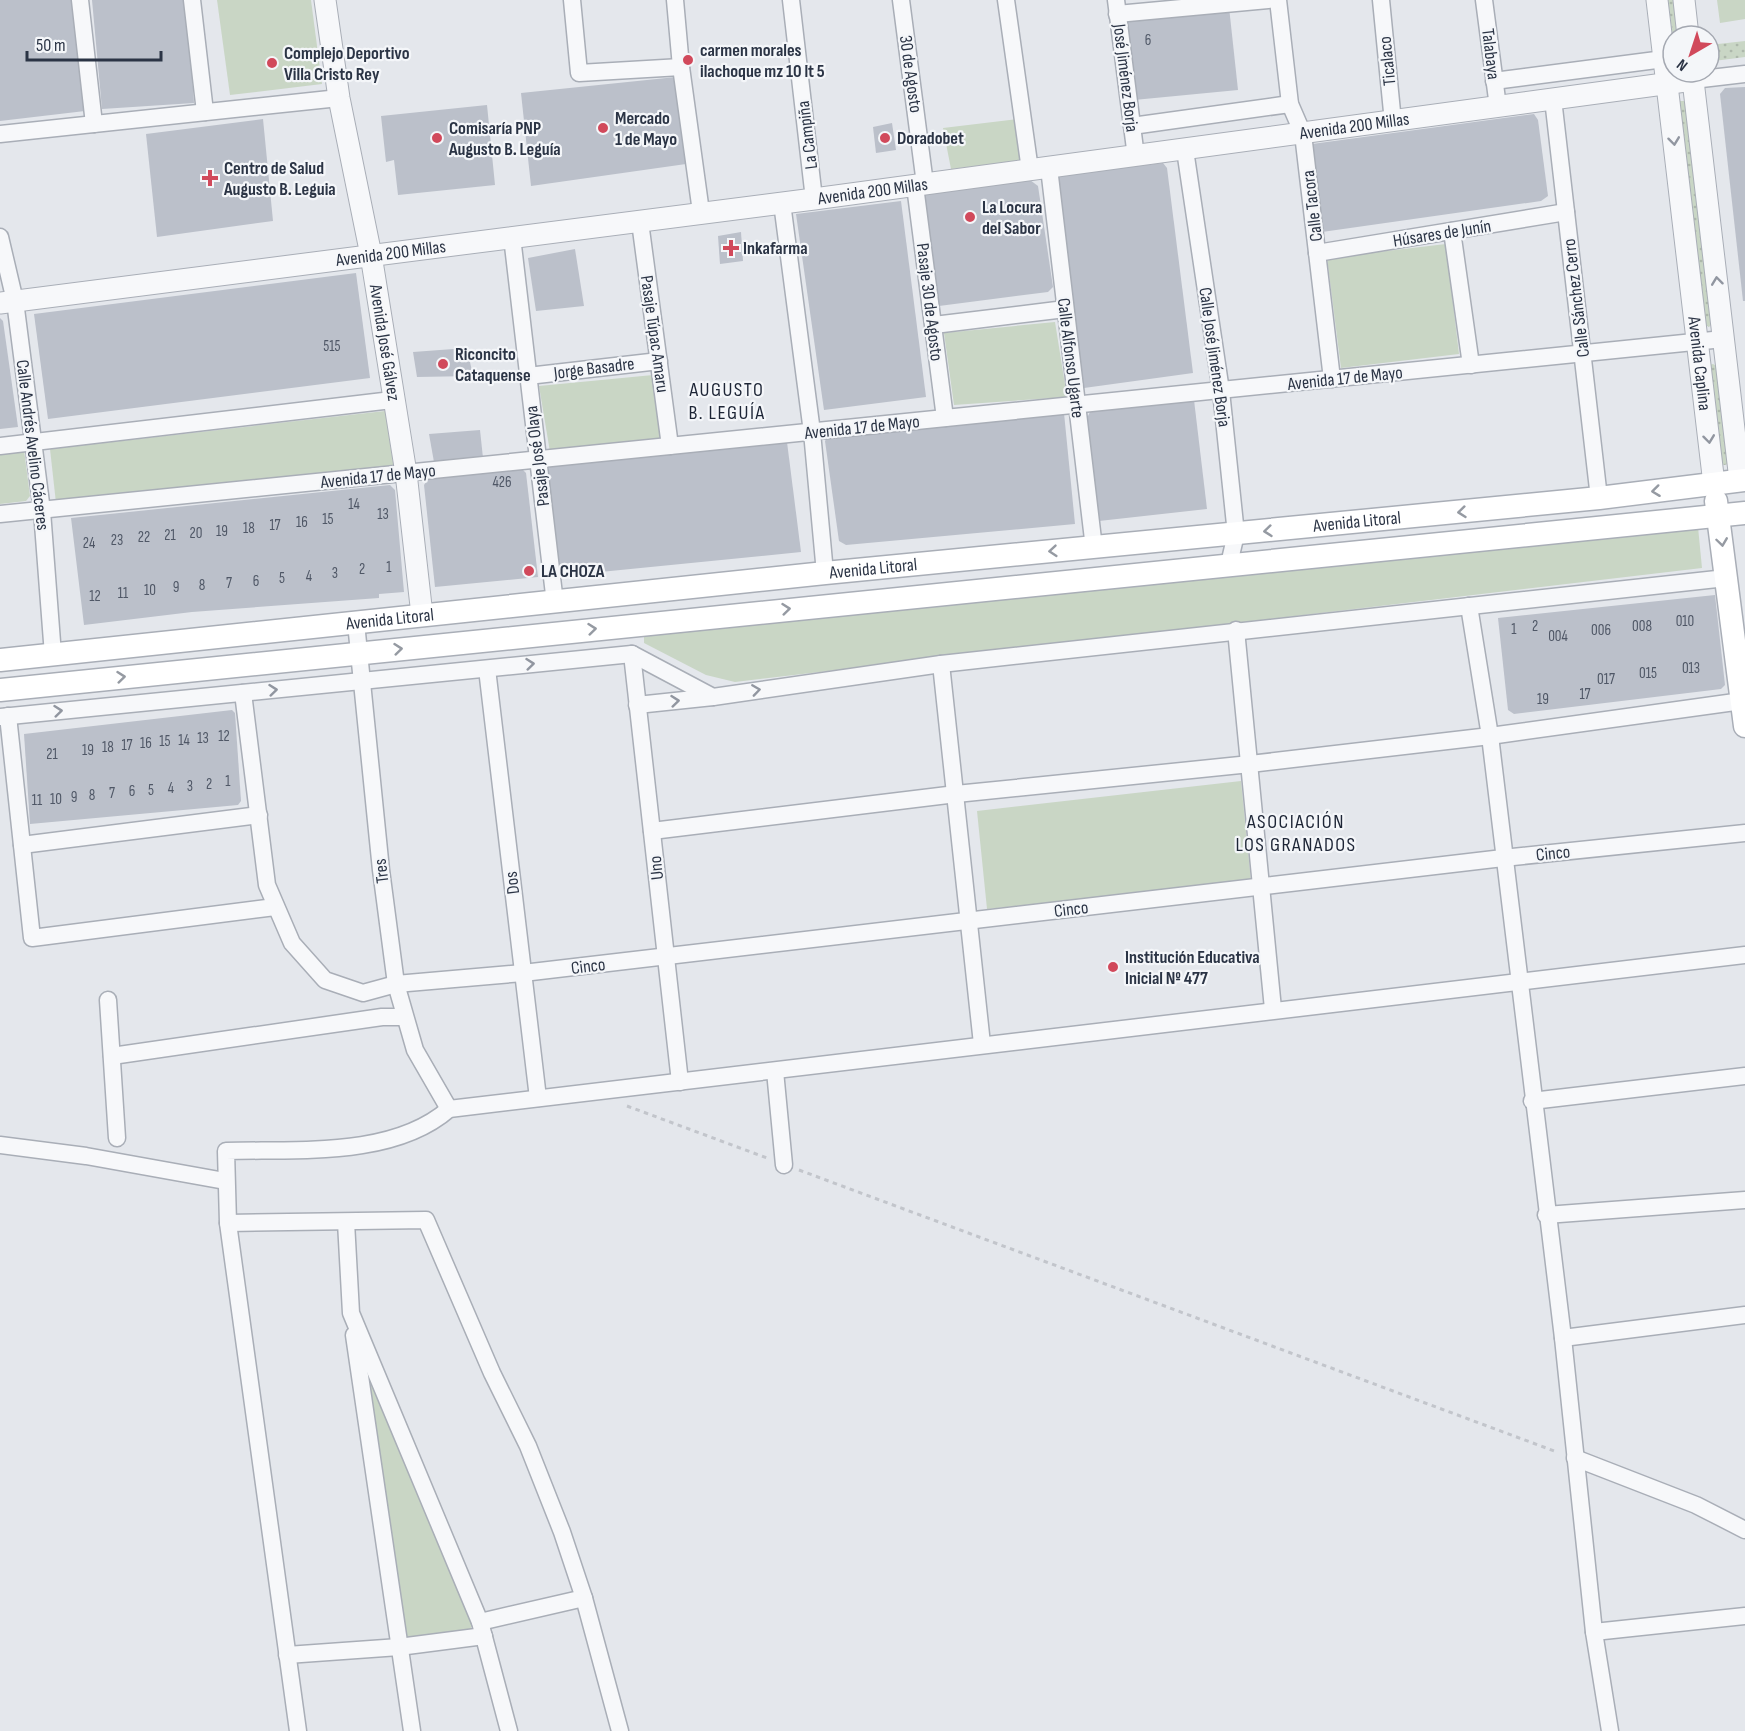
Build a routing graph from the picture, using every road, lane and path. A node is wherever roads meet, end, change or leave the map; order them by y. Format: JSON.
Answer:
{"nodes":[{"id":1,"x":80,"y":0,"type":"edge"},
{"id":2,"x":192,"y":0,"type":"edge"},
{"id":3,"x":325,"y":0,"type":"edge"},
{"id":4,"x":572,"y":0,"type":"edge"},
{"id":5,"x":675,"y":0,"type":"edge"},
{"id":6,"x":791,"y":0,"type":"edge"},
{"id":7,"x":901,"y":0,"type":"edge"},
{"id":8,"x":1006,"y":0,"type":"edge"},
{"id":9,"x":1268,"y":0,"type":"edge"},
{"id":10,"x":1278,"y":0,"type":"edge"},
{"id":11,"x":1381,"y":0,"type":"edge"},
{"id":12,"x":1484,"y":0,"type":"edge"},
{"id":13,"x":1657,"y":0,"type":"edge"},
{"id":14,"x":1684,"y":0,"type":"edge"},
{"id":15,"x":1170,"y":5,"type":"edge"},
{"id":16,"x":1116,"y":7,"type":"edge"},
{"id":17,"x":1687,"y":24,"type":"edge"},
{"id":18,"x":1661,"y":34,"type":"edge"},
{"id":19,"x":1661,"y":59,"type":"edge"},
{"id":20,"x":681,"y":67,"type":"junction"},
{"id":21,"x":1745,"y":74,"type":"edge"},
{"id":22,"x":1721,"y":75,"type":"edge"},
{"id":23,"x":1494,"y":81,"type":"junction"},
{"id":24,"x":1661,"y":84,"type":"edge"},
{"id":25,"x":1667,"y":84,"type":"edge"},
{"id":26,"x":1694,"y":84,"type":"edge"},
{"id":27,"x":339,"y":98,"type":"junction"},
{"id":28,"x":1553,"y":99,"type":"junction"},
{"id":29,"x":1290,"y":104,"type":"junction"},
{"id":30,"x":1498,"y":107,"type":"junction"},
{"id":31,"x":205,"y":112,"type":"junction"},
{"id":32,"x":1393,"y":122,"type":"junction"},
{"id":33,"x":94,"y":124,"type":"junction"},
{"id":34,"x":1132,"y":126,"type":"junction"},
{"id":35,"x":0,"y":134,"type":"edge"},
{"id":36,"x":1303,"y":134,"type":"junction"},
{"id":37,"x":1185,"y":150,"type":"junction"},
{"id":38,"x":1136,"y":157,"type":"junction"},
{"id":39,"x":1039,"y":169,"type":"junction"},
{"id":40,"x":920,"y":185,"type":"junction"},
{"id":41,"x":814,"y":200,"type":"junction"},
{"id":42,"x":782,"y":203,"type":"junction"},
{"id":43,"x":1566,"y":212,"type":"junction"},
{"id":44,"x":701,"y":213,"type":"junction"},
{"id":45,"x":640,"y":222,"type":"junction"},
{"id":46,"x":1452,"y":231,"type":"junction"},
{"id":47,"x":513,"y":237,"type":"junction"},
{"id":48,"x":1,"y":248,"type":"edge"},
{"id":49,"x":1317,"y":254,"type":"junction"},
{"id":50,"x":372,"y":255,"type":"junction"},
{"id":51,"x":8,"y":302,"type":"edge"},
{"id":52,"x":1065,"y":309,"type":"junction"},
{"id":53,"x":934,"y":325,"type":"junction"},
{"id":54,"x":1723,"y":339,"type":"junction"},
{"id":55,"x":1697,"y":342,"type":"junction"},
{"id":56,"x":1583,"y":353,"type":"junction"},
{"id":57,"x":659,"y":361,"type":"junction"},
{"id":58,"x":1471,"y":365,"type":"junction"},
{"id":59,"x":528,"y":376,"type":"junction"},
{"id":60,"x":1332,"y":379,"type":"junction"},
{"id":61,"x":1221,"y":391,"type":"junction"},
{"id":62,"x":392,"y":400,"type":"junction"},
{"id":63,"x":1077,"y":405,"type":"junction"},
{"id":64,"x":945,"y":418,"type":"junction"},
{"id":65,"x":812,"y":432,"type":"junction"},
{"id":66,"x":32,"y":442,"type":"junction"},
{"id":67,"x":0,"y":446,"type":"edge"},
{"id":68,"x":670,"y":447,"type":"junction"},
{"id":69,"x":537,"y":460,"type":"junction"},
{"id":70,"x":406,"y":473,"type":"junction"},
{"id":71,"x":1743,"y":480,"type":"edge"},
{"id":72,"x":1714,"y":484,"type":"junction"},
{"id":73,"x":1599,"y":498,"type":"junction"},
{"id":74,"x":42,"y":511,"type":"junction"},
{"id":75,"x":0,"y":514,"type":"edge"},
{"id":76,"x":1745,"y":514,"type":"edge"},
{"id":77,"x":1718,"y":516,"type":"junction"},
{"id":78,"x":1236,"y":534,"type":"junction"},
{"id":79,"x":1094,"y":548,"type":"junction"},
{"id":80,"x":1229,"y":564,"type":"junction"},
{"id":81,"x":825,"y":573,"type":"junction"},
{"id":82,"x":1726,"y":579,"type":"junction"},
{"id":83,"x":555,"y":603,"type":"junction"},
{"id":84,"x":1469,"y":606,"type":"junction"},
{"id":85,"x":422,"y":615,"type":"junction"},
{"id":86,"x":357,"y":623,"type":"junction"},
{"id":87,"x":1236,"y":630,"type":"junction"},
{"id":88,"x":360,"y":653,"type":"junction"},
{"id":89,"x":632,"y":654,"type":"junction"},
{"id":90,"x":53,"y":655,"type":"junction"},
{"id":91,"x":0,"y":660,"type":"edge"},
{"id":92,"x":941,"y":664,"type":"junction"},
{"id":93,"x":487,"y":669,"type":"junction"},
{"id":94,"x":363,"y":681,"type":"junction"},
{"id":95,"x":0,"y":690,"type":"edge"},
{"id":96,"x":243,"y":693,"type":"junction"},
{"id":97,"x":713,"y":697,"type":"junction"},
{"id":98,"x":1742,"y":701,"type":"junction"},
{"id":99,"x":637,"y":705,"type":"junction"},
{"id":100,"x":4,"y":717,"type":"edge"},
{"id":101,"x":1745,"y":726,"type":"edge"},
{"id":102,"x":1490,"y":736,"type":"junction"},
{"id":103,"x":1250,"y":764,"type":"junction"},
{"id":104,"x":957,"y":794,"type":"junction"},
{"id":105,"x":259,"y":815,"type":"junction"},
{"id":106,"x":652,"y":831,"type":"junction"},
{"id":107,"x":1745,"y":833,"type":"edge"},
{"id":108,"x":22,"y":845,"type":"junction"},
{"id":109,"x":1503,"y":858,"type":"junction"},
{"id":110,"x":1261,"y":887,"type":"junction"},
{"id":111,"x":275,"y":907,"type":"junction"},
{"id":112,"x":968,"y":921,"type":"junction"},
{"id":113,"x":1745,"y":955,"type":"edge"},
{"id":114,"x":666,"y":957,"type":"junction"},
{"id":115,"x":523,"y":974,"type":"junction"},
{"id":116,"x":1519,"y":981,"type":"junction"},
{"id":117,"x":396,"y":984,"type":"junction"},
{"id":118,"x":108,"y":1000,"type":"dead end"},
{"id":119,"x":1273,"y":1009,"type":"junction"},
{"id":120,"x":404,"y":1017,"type":"junction"},
{"id":121,"x":982,"y":1044,"type":"junction"},
{"id":122,"x":112,"y":1056,"type":"junction"},
{"id":123,"x":775,"y":1071,"type":"junction"},
{"id":124,"x":1745,"y":1076,"type":"edge"},
{"id":125,"x":680,"y":1082,"type":"junction"},
{"id":126,"x":538,"y":1098,"type":"junction"},
{"id":127,"x":1532,"y":1101,"type":"junction"},
{"id":128,"x":621,"y":1104,"type":"dead end"},
{"id":129,"x":448,"y":1109,"type":"junction"},
{"id":130,"x":117,"y":1138,"type":"dead end"},
{"id":131,"x":0,"y":1145,"type":"edge"},
{"id":132,"x":784,"y":1165,"type":"junction"},
{"id":133,"x":225,"y":1181,"type":"junction"},
{"id":134,"x":1745,"y":1200,"type":"edge"},
{"id":135,"x":1546,"y":1215,"type":"junction"},
{"id":136,"x":346,"y":1222,"type":"junction"},
{"id":137,"x":228,"y":1223,"type":"junction"},
{"id":138,"x":351,"y":1313,"type":"junction"},
{"id":139,"x":1745,"y":1315,"type":"edge"},
{"id":140,"x":1563,"y":1338,"type":"junction"},
{"id":141,"x":1575,"y":1458,"type":"junction"},
{"id":142,"x":1745,"y":1530,"type":"edge"},
{"id":143,"x":584,"y":1598,"type":"junction"},
{"id":144,"x":1745,"y":1616,"type":"edge"},
{"id":145,"x":482,"y":1629,"type":"junction"},
{"id":146,"x":1594,"y":1632,"type":"junction"},
{"id":147,"x":399,"y":1647,"type":"junction"},
{"id":148,"x":287,"y":1655,"type":"junction"},
{"id":149,"x":298,"y":1731,"type":"edge"},
{"id":150,"x":412,"y":1731,"type":"edge"},
{"id":151,"x":509,"y":1731,"type":"edge"},
{"id":152,"x":620,"y":1731,"type":"edge"},
{"id":153,"x":1610,"y":1731,"type":"edge"}],
"edges":[{"from":1,"to":33,"type":"street"},
{"from":2,"to":31,"type":"street"},
{"from":3,"to":27,"type":"street","name":"Avenida José Gálvez"},
{"from":4,"to":20,"type":"street"},
{"from":5,"to":20,"type":"street"},
{"from":6,"to":41,"type":"street","name":"La Campiña"},
{"from":7,"to":40,"type":"street","name":"30 de Agosto"},
{"from":8,"to":39,"type":"street","name":"Calle Alfonso Ugarte"},
{"from":9,"to":15,"type":"street"},
{"from":10,"to":29,"type":"street","name":"Calle Tacora"},
{"from":11,"to":32,"type":"street","name":"Ticalaco"},
{"from":12,"to":23,"type":"street","name":"Talabaya"},
{"from":13,"to":18,"type":"street","name":"Avenida Caplina"},
{"from":14,"to":17,"type":"street"},
{"from":15,"to":16,"type":"street"},
{"from":16,"to":34,"type":"street","name":"José Jiménez Borja"},
{"from":19,"to":23,"type":"street"},
{"from":20,"to":44,"type":"street"},
{"from":21,"to":22,"type":"street","name":"Avenida 200 Millas"},
{"from":23,"to":30,"type":"street","name":"Talabaya"},
{"from":24,"to":28,"type":"street","name":"Avenida 200 Millas"},
{"from":25,"to":55,"type":"street","name":"Avenida Caplina","one_way":true},
{"from":54,"to":26,"type":"street","name":"Avenida Caplina","one_way":true},
{"from":27,"to":31,"type":"street"},
{"from":27,"to":50,"type":"street","name":"Avenida José Gálvez"},
{"from":28,"to":30,"type":"street","name":"Avenida 200 Millas"},
{"from":28,"to":43,"type":"street","name":"Calle Sánchez Cerro"},
{"from":29,"to":34,"type":"street"},
{"from":29,"to":36,"type":"street","name":"Calle Tacora"},
{"from":30,"to":32,"type":"street","name":"Avenida 200 Millas"},
{"from":31,"to":33,"type":"street"},
{"from":32,"to":36,"type":"street","name":"Avenida 200 Millas"},
{"from":33,"to":35,"type":"street"},
{"from":34,"to":38,"type":"street","name":"José Jiménez Borja"},
{"from":36,"to":37,"type":"street","name":"Avenida 200 Millas"},
{"from":36,"to":49,"type":"street","name":"Calle Tacora"},
{"from":37,"to":38,"type":"street","name":"Avenida 200 Millas"},
{"from":37,"to":61,"type":"street","name":"Calle José Jiménez Borja"},
{"from":38,"to":39,"type":"street","name":"Avenida 200 Millas"},
{"from":39,"to":40,"type":"street","name":"Avenida 200 Millas"},
{"from":39,"to":52,"type":"street","name":"Calle Alfonso Ugarte"},
{"from":40,"to":41,"type":"street","name":"Avenida 200 Millas"},
{"from":40,"to":53,"type":"street","name":"Pasaje 30 de Agosto"},
{"from":41,"to":42,"type":"street","name":"Avenida 200 Millas"},
{"from":42,"to":44,"type":"street","name":"Avenida 200 Millas"},
{"from":42,"to":65,"type":"street"},
{"from":43,"to":46,"type":"street","name":"Húsares de Junín"},
{"from":43,"to":56,"type":"street","name":"Calle Sánchez Cerro"},
{"from":44,"to":45,"type":"street","name":"Avenida 200 Millas"},
{"from":45,"to":47,"type":"street","name":"Avenida 200 Millas"},
{"from":45,"to":57,"type":"street","name":"Pasaje Túpac Amaru"},
{"from":46,"to":49,"type":"street","name":"Húsares de Junín"},
{"from":46,"to":58,"type":"street"},
{"from":47,"to":50,"type":"street","name":"Avenida 200 Millas"},
{"from":47,"to":59,"type":"street","name":"Pasaje José Olaya"},
{"from":48,"to":51,"type":"street","name":"Calle Andrés Avelino Cáceres"},
{"from":49,"to":60,"type":"street","name":"Calle Tacora"},
{"from":50,"to":51,"type":"street","name":"Avenida 200 Millas"},
{"from":50,"to":62,"type":"street","name":"Avenida José Gálvez"},
{"from":51,"to":66,"type":"street","name":"Calle Andrés Avelino Cáceres"},
{"from":52,"to":53,"type":"street"},
{"from":52,"to":63,"type":"street","name":"Calle Alfonso Ugarte"},
{"from":53,"to":64,"type":"street","name":"Pasaje 30 de Agosto"},
{"from":54,"to":55,"type":"street","name":"Avenida 17 de Mayo"},
{"from":54,"to":71,"type":"street","name":"Avenida Caplina"},
{"from":55,"to":56,"type":"street","name":"Avenida 17 de Mayo"},
{"from":55,"to":72,"type":"street","name":"Avenida Caplina","one_way":true},
{"from":56,"to":58,"type":"street","name":"Avenida 17 de Mayo"},
{"from":56,"to":73,"type":"street","name":"Calle Sánchez Cerro"},
{"from":57,"to":59,"type":"street","name":"Jorge Basadre"},
{"from":57,"to":68,"type":"street","name":"Pasaje Túpac Amaru"},
{"from":58,"to":60,"type":"street","name":"Avenida 17 de Mayo"},
{"from":59,"to":69,"type":"street","name":"Pasaje José Olaya"},
{"from":60,"to":61,"type":"street","name":"Avenida 17 de Mayo"},
{"from":61,"to":63,"type":"street","name":"Avenida 17 de Mayo"},
{"from":61,"to":78,"type":"street","name":"Calle José Jiménez Borja"},
{"from":62,"to":66,"type":"street"},
{"from":62,"to":70,"type":"street","name":"Avenida José Gálvez"},
{"from":63,"to":64,"type":"street","name":"Avenida 17 de Mayo"},
{"from":63,"to":79,"type":"street","name":"Calle Alfonso Ugarte"},
{"from":64,"to":65,"type":"street","name":"Avenida 17 de Mayo"},
{"from":65,"to":68,"type":"street","name":"Avenida 17 de Mayo"},
{"from":65,"to":81,"type":"street"},
{"from":66,"to":67,"type":"street"},
{"from":66,"to":74,"type":"street","name":"Calle Andrés Avelino Cáceres"},
{"from":68,"to":69,"type":"street","name":"Avenida 17 de Mayo"},
{"from":69,"to":70,"type":"street","name":"Avenida 17 de Mayo"},
{"from":69,"to":83,"type":"street","name":"Pasaje José Olaya"},
{"from":70,"to":74,"type":"street","name":"Avenida 17 de Mayo"},
{"from":70,"to":85,"type":"street","name":"Avenida José Gálvez"},
{"from":71,"to":72,"type":"main road","name":"Avenida Litoral"},
{"from":71,"to":76,"type":"main road","name":"Avenida Caplina"},
{"from":72,"to":73,"type":"main road","name":"Avenida Litoral","one_way":true},
{"from":72,"to":77,"type":"main road","name":"Avenida Caplina"},
{"from":73,"to":78,"type":"main road","name":"Avenida Litoral","one_way":true},
{"from":74,"to":75,"type":"street","name":"Avenida 17 de Mayo"},
{"from":74,"to":90,"type":"street","name":"Calle Andrés Avelino Cáceres"},
{"from":76,"to":77,"type":"main road","name":"Avenida Litoral"},
{"from":77,"to":80,"type":"main road","name":"Avenida Litoral"},
{"from":77,"to":82,"type":"main road","name":"Avenida Caplina","one_way":true},
{"from":78,"to":79,"type":"main road","name":"Avenida Litoral"},
{"from":78,"to":80,"type":"street","name":"Calle José Jiménez Borja"},
{"from":79,"to":81,"type":"main road","name":"Avenida Litoral","one_way":true},
{"from":88,"to":80,"type":"main road","name":"Avenida Litoral","one_way":true},
{"from":81,"to":83,"type":"main road","name":"Avenida Litoral"},
{"from":82,"to":84,"type":"street"},
{"from":82,"to":98,"type":"main road","name":"Avenida Caplina"},
{"from":83,"to":85,"type":"main road","name":"Avenida Litoral"},
{"from":84,"to":87,"type":"street"},
{"from":84,"to":102,"type":"street"},
{"from":85,"to":86,"type":"main road","name":"Avenida Litoral"},
{"from":86,"to":88,"type":"street","name":"Tres"},
{"from":86,"to":90,"type":"main road","name":"Avenida Litoral"},
{"from":87,"to":92,"type":"street"},
{"from":87,"to":103,"type":"street"},
{"from":88,"to":94,"type":"street","name":"Tres"},
{"from":95,"to":88,"type":"main road","name":"Avenida Litoral","one_way":true},
{"from":93,"to":89,"type":"street","one_way":true},
{"from":89,"to":97,"type":"street"},
{"from":89,"to":99,"type":"street","name":"Uno"},
{"from":90,"to":91,"type":"main road","name":"Avenida Litoral"},
{"from":97,"to":92,"type":"street","one_way":true},
{"from":92,"to":104,"type":"street"},
{"from":93,"to":94,"type":"street"},
{"from":93,"to":115,"type":"street","name":"Dos"},
{"from":96,"to":94,"type":"street","one_way":true},
{"from":94,"to":117,"type":"street","name":"Tres"},
{"from":100,"to":96,"type":"street","one_way":true},
{"from":96,"to":105,"type":"street","name":"Cinco"},
{"from":99,"to":97,"type":"street","one_way":true},
{"from":98,"to":101,"type":"main road","name":"Avenida Caplina"},
{"from":98,"to":102,"type":"street"},
{"from":99,"to":106,"type":"street","name":"Uno"},
{"from":100,"to":108,"type":"street"},
{"from":102,"to":103,"type":"street"},
{"from":102,"to":109,"type":"street"},
{"from":103,"to":104,"type":"street"},
{"from":103,"to":110,"type":"street"},
{"from":104,"to":106,"type":"street"},
{"from":104,"to":112,"type":"street"},
{"from":105,"to":108,"type":"street"},
{"from":105,"to":111,"type":"street","name":"Cinco"},
{"from":106,"to":114,"type":"street","name":"Uno"},
{"from":107,"to":109,"type":"street","name":"Cinco"},
{"from":108,"to":111,"type":"street"},
{"from":109,"to":110,"type":"street","name":"Cinco"},
{"from":109,"to":116,"type":"street"},
{"from":110,"to":112,"type":"street","name":"Cinco"},
{"from":110,"to":119,"type":"street"},
{"from":111,"to":117,"type":"street","name":"Cinco"},
{"from":112,"to":114,"type":"street","name":"Cinco"},
{"from":112,"to":121,"type":"street"},
{"from":113,"to":116,"type":"street"},
{"from":114,"to":115,"type":"street","name":"Cinco"},
{"from":114,"to":125,"type":"street","name":"Uno"},
{"from":115,"to":117,"type":"street","name":"Cinco"},
{"from":115,"to":126,"type":"street","name":"Dos"},
{"from":116,"to":119,"type":"street"},
{"from":116,"to":127,"type":"street"},
{"from":117,"to":120,"type":"street","name":"Tres"},
{"from":118,"to":122,"type":"street"},
{"from":119,"to":121,"type":"street"},
{"from":120,"to":122,"type":"street"},
{"from":120,"to":129,"type":"street","name":"Tres"},
{"from":121,"to":123,"type":"street"},
{"from":122,"to":130,"type":"street"},
{"from":123,"to":125,"type":"street"},
{"from":123,"to":132,"type":"street"},
{"from":124,"to":127,"type":"street"},
{"from":125,"to":126,"type":"street"},
{"from":126,"to":129,"type":"street"},
{"from":127,"to":135,"type":"street"},
{"from":128,"to":132,"type":"path"},
{"from":129,"to":133,"type":"street"},
{"from":131,"to":133,"type":"street"},
{"from":132,"to":141,"type":"path"},
{"from":133,"to":137,"type":"street"},
{"from":134,"to":135,"type":"street"},
{"from":135,"to":140,"type":"street"},
{"from":136,"to":137,"type":"street"},
{"from":136,"to":138,"type":"street"},
{"from":136,"to":143,"type":"street"},
{"from":137,"to":148,"type":"street"},
{"from":138,"to":145,"type":"street"},
{"from":138,"to":147,"type":"street"},
{"from":139,"to":140,"type":"street"},
{"from":140,"to":141,"type":"street"},
{"from":141,"to":142,"type":"street"},
{"from":141,"to":146,"type":"street"},
{"from":143,"to":145,"type":"street"},
{"from":143,"to":152,"type":"street"},
{"from":144,"to":146,"type":"street"},
{"from":145,"to":147,"type":"street"},
{"from":145,"to":151,"type":"street"},
{"from":146,"to":153,"type":"street"},
{"from":147,"to":148,"type":"street"},
{"from":147,"to":150,"type":"street"},
{"from":148,"to":149,"type":"street"}]}
